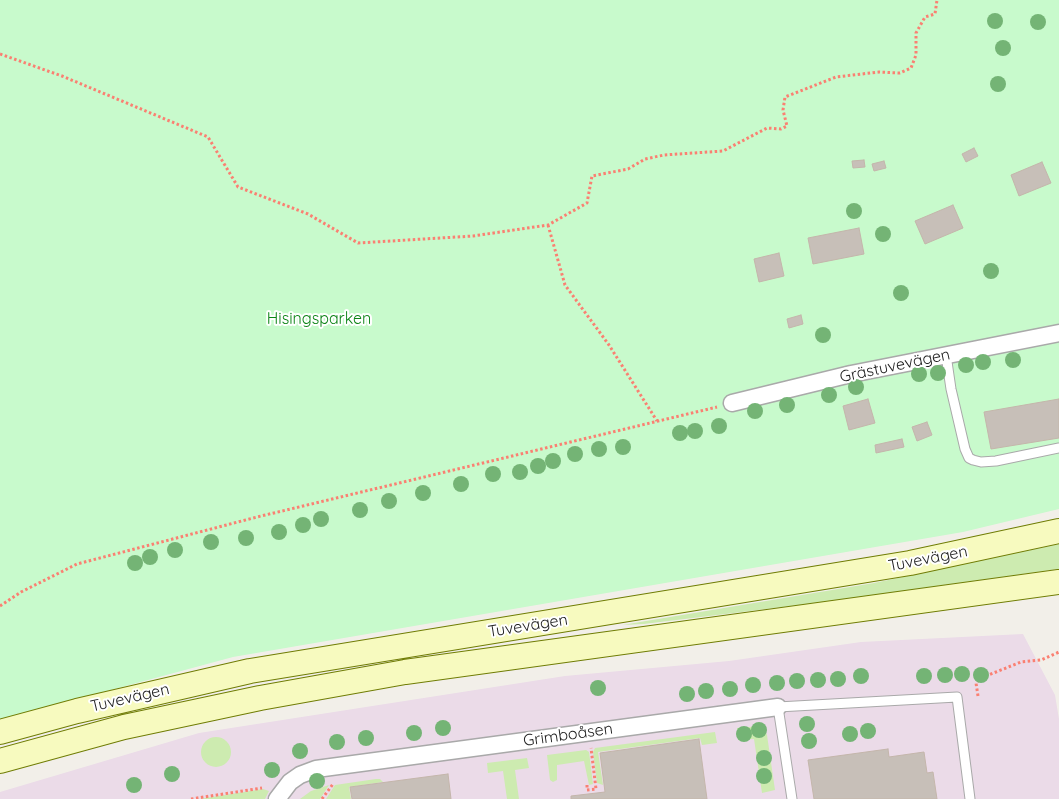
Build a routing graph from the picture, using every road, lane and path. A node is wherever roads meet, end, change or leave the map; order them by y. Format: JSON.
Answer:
{"nodes":[{"id":1,"x":937,"y":0,"type":"edge"},
{"id":2,"x":0,"y":54,"type":"edge"},
{"id":3,"x":548,"y":224,"type":"junction"},
{"id":4,"x":1059,"y":333,"type":"edge"},
{"id":5,"x":946,"y":355,"type":"junction"},
{"id":6,"x":732,"y":404,"type":"joint"},
{"id":7,"x":658,"y":421,"type":"junction"},
{"id":8,"x":1059,"y":448,"type":"edge"},
{"id":9,"x":1059,"y":531,"type":"edge"},
{"id":10,"x":1059,"y":582,"type":"edge"},
{"id":11,"x":0,"y":606,"type":"edge"},
{"id":12,"x":1059,"y":652,"type":"edge"},
{"id":13,"x":978,"y":696,"type":"dead end"},
{"id":14,"x":778,"y":707,"type":"junction"},
{"id":15,"x":0,"y":732,"type":"edge"},
{"id":16,"x":591,"y":747,"type":"dead end"},
{"id":17,"x":0,"y":762,"type":"edge"},
{"id":18,"x":333,"y":783,"type":"dead end"},
{"id":19,"x":587,"y":786,"type":"dead end"},
{"id":20,"x":280,"y":795,"type":"edge"},
{"id":21,"x":192,"y":799,"type":"edge"},
{"id":22,"x":322,"y":799,"type":"edge"},
{"id":23,"x":792,"y":799,"type":"edge"},
{"id":24,"x":970,"y":799,"type":"edge"}],
"edges":[{"from":1,"to":3,"type":"path"},
{"from":2,"to":3,"type":"path"},
{"from":3,"to":7,"type":"path"},
{"from":4,"to":5,"type":"street","name":"Grästuvevägen"},
{"from":5,"to":6,"type":"street","name":"Grästuvevägen"},
{"from":5,"to":8,"type":"lane"},
{"from":6,"to":7,"type":"path"},
{"from":7,"to":11,"type":"path"},
{"from":9,"to":15,"type":"main road","name":"Tuvevägen"},
{"from":10,"to":17,"type":"main road","name":"Tuvevägen"},
{"from":12,"to":13,"type":"path"},
{"from":14,"to":20,"type":"street","name":"Grimboåsen"},
{"from":14,"to":23,"type":"lane"},
{"from":14,"to":24,"type":"lane"},
{"from":16,"to":19,"type":"path"},
{"from":18,"to":22,"type":"path"},
{"from":20,"to":21,"type":"path"}]}
